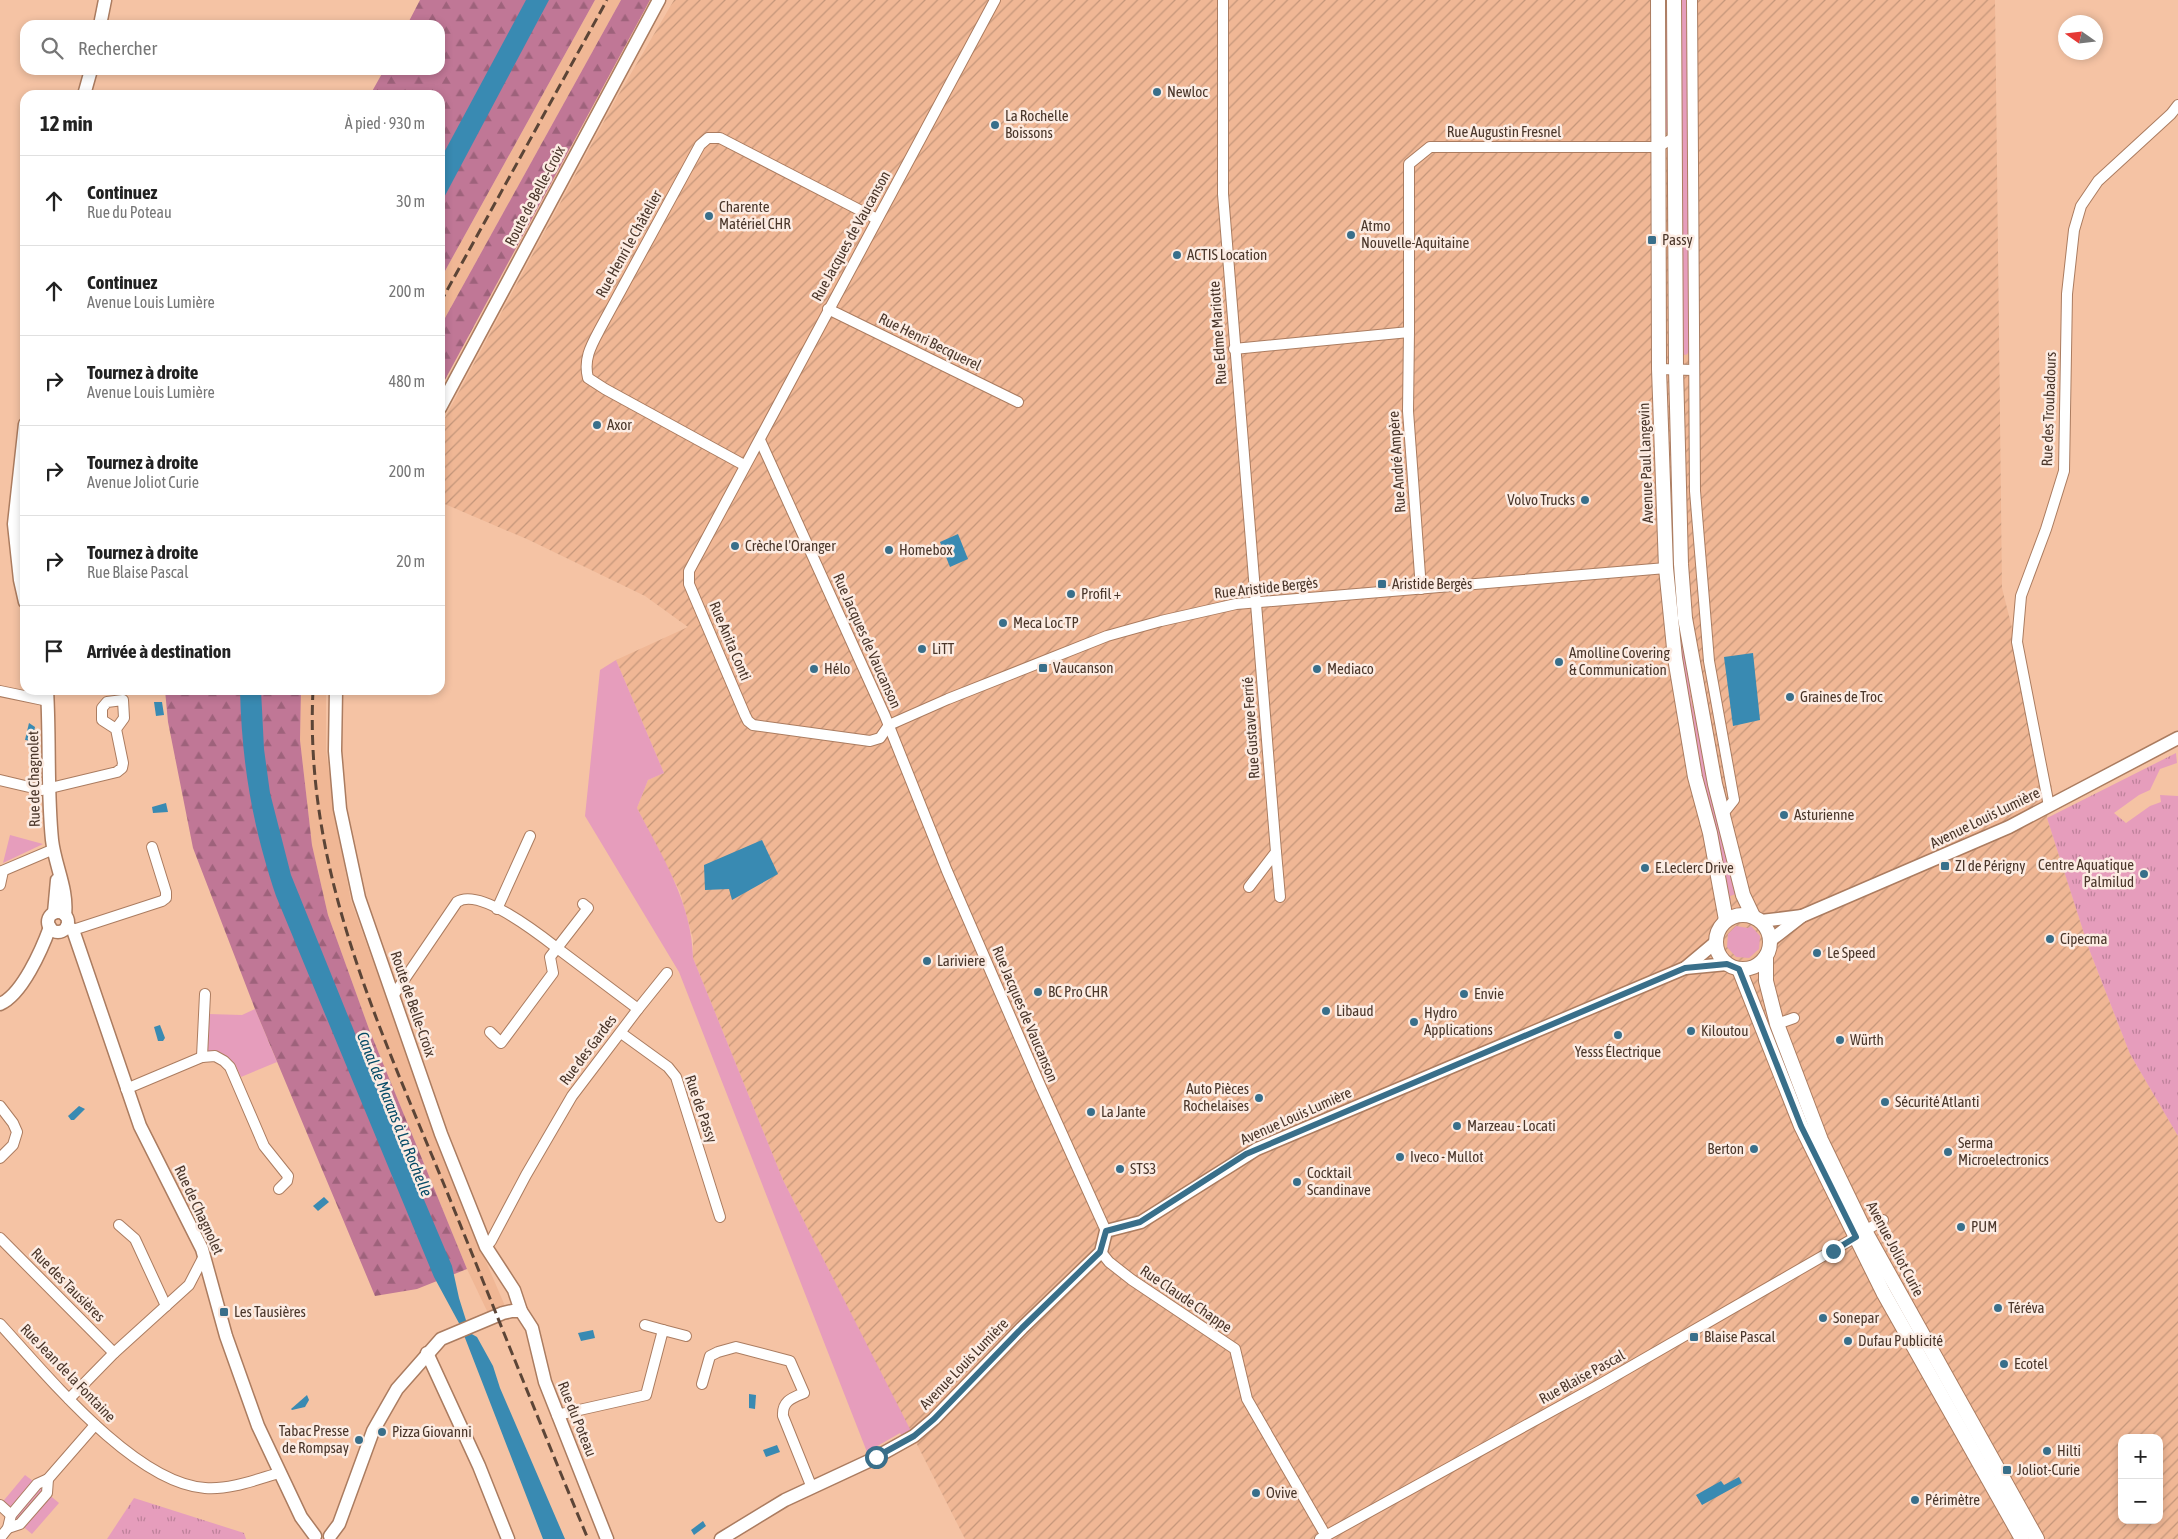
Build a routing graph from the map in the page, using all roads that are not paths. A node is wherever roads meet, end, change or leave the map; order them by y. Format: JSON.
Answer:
{"nodes":[{"id":1,"x":105,"y":0,"type":"edge"},
{"id":2,"x":659,"y":0,"type":"edge"},
{"id":3,"x":995,"y":0,"type":"edge"},
{"id":4,"x":1223,"y":0,"type":"edge"},
{"id":5,"x":1658,"y":0,"type":"edge"},
{"id":6,"x":1674,"y":0,"type":"edge"},
{"id":7,"x":1692,"y":0,"type":"edge"},
{"id":8,"x":101,"y":20,"type":"edge"},
{"id":9,"x":89,"y":75,"type":"edge"},
{"id":10,"x":85,"y":90,"type":"edge"},
{"id":11,"x":2178,"y":105,"type":"edge"},
{"id":12,"x":1675,"y":137,"type":"junction"},
{"id":13,"x":1658,"y":147,"type":"junction"},
{"id":14,"x":877,"y":219,"type":"junction"},
{"id":15,"x":828,"y":309,"type":"junction"},
{"id":16,"x":1409,"y":332,"type":"junction"},
{"id":17,"x":1234,"y":349,"type":"junction"},
{"id":18,"x":1659,"y":369,"type":"junction"},
{"id":19,"x":1676,"y":369,"type":"junction"},
{"id":20,"x":1693,"y":370,"type":"junction"},
{"id":21,"x":445,"y":399,"type":"edge"},
{"id":22,"x":1018,"y":402,"type":"dead end"},
{"id":23,"x":760,"y":440,"type":"junction"},
{"id":24,"x":20,"y":461,"type":"edge"},
{"id":25,"x":744,"y":465,"type":"junction"},
{"id":26,"x":20,"y":532,"type":"edge"},
{"id":27,"x":1666,"y":568,"type":"junction"},
{"id":28,"x":20,"y":580,"type":"edge"},
{"id":29,"x":1421,"y":589,"type":"junction"},
{"id":30,"x":1256,"y":602,"type":"junction"},
{"id":31,"x":0,"y":691,"type":"edge"},
{"id":32,"x":20,"y":693,"type":"edge"},
{"id":33,"x":336,"y":695,"type":"edge"},
{"id":34,"x":48,"y":696,"type":"edge"},
{"id":35,"x":889,"y":725,"type":"junction"},
{"id":36,"x":116,"y":729,"type":"dead end"},
{"id":37,"x":2178,"y":738,"type":"edge"},
{"id":38,"x":0,"y":780,"type":"edge"},
{"id":39,"x":49,"y":788,"type":"junction"},
{"id":40,"x":2048,"y":806,"type":"junction"},
{"id":41,"x":1722,"y":815,"type":"junction"},
{"id":42,"x":530,"y":836,"type":"dead end"},
{"id":43,"x":152,"y":847,"type":"dead end"},
{"id":44,"x":54,"y":849,"type":"junction"},
{"id":45,"x":1276,"y":852,"type":"junction"},
{"id":46,"x":2,"y":871,"type":"edge"},
{"id":47,"x":0,"y":885,"type":"edge"},
{"id":48,"x":1249,"y":887,"type":"dead end"},
{"id":49,"x":1280,"y":897,"type":"dead end"},
{"id":50,"x":583,"y":904,"type":"dead end"},
{"id":51,"x":497,"y":909,"type":"junction"},
{"id":52,"x":1802,"y":916,"type":"junction"},
{"id":53,"x":1757,"y":918,"type":"junction"},
{"id":54,"x":1726,"y":920,"type":"junction"},
{"id":55,"x":65,"y":921,"type":"junction"},
{"id":56,"x":1770,"y":940,"type":"junction"},
{"id":57,"x":1716,"y":942,"type":"junction"},
{"id":58,"x":557,"y":948,"type":"junction"},
{"id":59,"x":1766,"y":957,"type":"junction"},
{"id":60,"x":1733,"y":966,"type":"junction"},
{"id":61,"x":1685,"y":968,"type":"junction"},
{"id":62,"x":667,"y":973,"type":"dead end"},
{"id":63,"x":205,"y":994,"type":"dead end"},
{"id":64,"x":393,"y":996,"type":"junction"},
{"id":65,"x":0,"y":1004,"type":"edge"},
{"id":66,"x":638,"y":1009,"type":"junction"},
{"id":67,"x":1794,"y":1018,"type":"dead end"},
{"id":68,"x":1777,"y":1024,"type":"junction"},
{"id":69,"x":490,"y":1032,"type":"dead end"},
{"id":70,"x":621,"y":1033,"type":"junction"},
{"id":71,"x":202,"y":1057,"type":"junction"},
{"id":72,"x":126,"y":1089,"type":"junction"},
{"id":73,"x":0,"y":1106,"type":"edge"},
{"id":74,"x":0,"y":1158,"type":"edge"},
{"id":75,"x":279,"y":1189,"type":"dead end"},
{"id":76,"x":720,"y":1217,"type":"dead end"},
{"id":77,"x":1883,"y":1220,"type":"dead end"},
{"id":78,"x":119,"y":1225,"type":"dead end"},
{"id":79,"x":1106,"y":1231,"type":"junction"},
{"id":80,"x":1861,"y":1234,"type":"junction"},
{"id":81,"x":0,"y":1238,"type":"edge"},
{"id":82,"x":486,"y":1247,"type":"junction"},
{"id":83,"x":1100,"y":1252,"type":"junction"},
{"id":84,"x":204,"y":1256,"type":"junction"},
{"id":85,"x":211,"y":1280,"type":"junction"},
{"id":86,"x":189,"y":1285,"type":"junction"},
{"id":87,"x":166,"y":1306,"type":"junction"},
{"id":88,"x":521,"y":1312,"type":"junction"},
{"id":89,"x":0,"y":1324,"type":"edge"},
{"id":90,"x":644,"y":1325,"type":"dead end"},
{"id":91,"x":663,"y":1330,"type":"junction"},
{"id":92,"x":686,"y":1336,"type":"dead end"},
{"id":93,"x":114,"y":1353,"type":"junction"},
{"id":94,"x":427,"y":1353,"type":"junction"},
{"id":95,"x":411,"y":1371,"type":"junction"},
{"id":96,"x":435,"y":1373,"type":"junction"},
{"id":97,"x":702,"y":1384,"type":"dead end"},
{"id":98,"x":69,"y":1398,"type":"junction"},
{"id":99,"x":557,"y":1415,"type":"junction"},
{"id":100,"x":95,"y":1425,"type":"junction"},
{"id":101,"x":279,"y":1473,"type":"junction"},
{"id":102,"x":48,"y":1479,"type":"junction"},
{"id":103,"x":812,"y":1488,"type":"junction"},
{"id":104,"x":0,"y":1505,"type":"edge"},
{"id":105,"x":11,"y":1515,"type":"junction"},
{"id":106,"x":8,"y":1528,"type":"junction"},
{"id":107,"x":314,"y":1537,"type":"edge"},
{"id":108,"x":1323,"y":1537,"type":"edge"},
{"id":109,"x":0,"y":1538,"type":"edge"},
{"id":110,"x":332,"y":1538,"type":"edge"},
{"id":111,"x":508,"y":1539,"type":"edge"},
{"id":112,"x":607,"y":1539,"type":"edge"},
{"id":113,"x":721,"y":1539,"type":"edge"},
{"id":114,"x":2022,"y":1539,"type":"edge"},
{"id":115,"x":2036,"y":1539,"type":"edge"}],
"edges":[{"from":1,"to":8,"type":"street"},
{"from":2,"to":21,"type":"street","name":"Route de Belle-Croix"},
{"from":3,"to":14,"type":"street","name":"Rue Jacques de Vaucanson"},
{"from":4,"to":17,"type":"street","name":"Rue Edme Mariotte"},
{"from":5,"to":13,"type":"main road","name":"Avenue Paul Langevin"},
{"from":6,"to":12,"type":"main road"},
{"from":7,"to":20,"type":"street"},
{"from":9,"to":10,"type":"street"},
{"from":11,"to":40,"type":"street","name":"Rue des Troubadours"},
{"from":12,"to":13,"type":"street"},
{"from":12,"to":19,"type":"main road"},
{"from":13,"to":16,"type":"street","name":"Rue Augustin Fresnel"},
{"from":13,"to":18,"type":"main road","name":"Avenue Paul Langevin"},
{"from":14,"to":15,"type":"street","name":"Rue Jacques de Vaucanson"},
{"from":14,"to":25,"type":"street","name":"Rue Henri le Châtelier"},
{"from":15,"to":22,"type":"street","name":"Rue Henri Becquerel"},
{"from":15,"to":23,"type":"street","name":"Rue Jacques de Vaucanson"},
{"from":16,"to":17,"type":"street"},
{"from":16,"to":29,"type":"street","name":"Rue André Ampère"},
{"from":17,"to":30,"type":"street","name":"Rue Edme Mariotte"},
{"from":18,"to":19,"type":"street"},
{"from":18,"to":27,"type":"main road","name":"Avenue Paul Langevin"},
{"from":19,"to":20,"type":"street"},
{"from":19,"to":41,"type":"main road"},
{"from":20,"to":41,"type":"street"},
{"from":23,"to":25,"type":"street","name":"Rue Anita Conti"},
{"from":23,"to":35,"type":"street","name":"Rue Jacques de Vaucanson"},
{"from":24,"to":26,"type":"street"},
{"from":25,"to":35,"type":"street","name":"Rue Anita Conti"},
{"from":26,"to":28,"type":"street"},
{"from":27,"to":29,"type":"street","name":"Rue Aristide Bergès"},
{"from":27,"to":54,"type":"main road","name":"Avenue Paul Langevin"},
{"from":29,"to":30,"type":"street","name":"Rue Aristide Bergès"},
{"from":30,"to":35,"type":"street","name":"Rue Aristide Bergès"},
{"from":30,"to":45,"type":"street","name":"Rue Gustave Ferrié"},
{"from":31,"to":32,"type":"street"},
{"from":33,"to":64,"type":"street","name":"Route de Belle-Croix"},
{"from":34,"to":39,"type":"street","name":"Rue de Chagnolet"},
{"from":35,"to":79,"type":"street","name":"Rue Jacques de Vaucanson"},
{"from":36,"to":39,"type":"street"},
{"from":37,"to":40,"type":"street","name":"Avenue Louis Lumière"},
{"from":38,"to":39,"type":"street"},
{"from":39,"to":44,"type":"street","name":"Rue de Chagnolet"},
{"from":40,"to":52,"type":"street","name":"Avenue Louis Lumière"},
{"from":41,"to":53,"type":"main road"},
{"from":42,"to":51,"type":"street"},
{"from":43,"to":55,"type":"street"},
{"from":44,"to":46,"type":"street"},
{"from":44,"to":55,"type":"street","name":"Rue de Chagnolet"},
{"from":45,"to":48,"type":"street"},
{"from":45,"to":49,"type":"street","name":"Rue Gustave Ferrié"},
{"from":46,"to":47,"type":"street"},
{"from":50,"to":58,"type":"street"},
{"from":51,"to":58,"type":"street","name":"Rue des Gardes"},
{"from":51,"to":64,"type":"street","name":"Rue des Gardes"},
{"from":52,"to":53,"type":"street","name":"Avenue Louis Lumière"},
{"from":52,"to":56,"type":"street","name":"Avenue Louis Lumière"},
{"from":53,"to":54,"type":"main road"},
{"from":53,"to":56,"type":"main road"},
{"from":54,"to":57,"type":"main road"},
{"from":55,"to":65,"type":"street","name":"Rue de Chagnolet"},
{"from":55,"to":72,"type":"street","name":"Rue de Chagnolet"},
{"from":56,"to":59,"type":"main road"},
{"from":57,"to":60,"type":"main road"},
{"from":57,"to":61,"type":"street","name":"Avenue Louis Lumière"},
{"from":58,"to":66,"type":"street","name":"Rue des Gardes"},
{"from":58,"to":69,"type":"street"},
{"from":59,"to":60,"type":"main road"},
{"from":59,"to":68,"type":"main road","name":"Avenue Joliot Curie"},
{"from":60,"to":61,"type":"street","name":"Avenue Louis Lumière"},
{"from":60,"to":80,"type":"main road","name":"Avenue Joliot Curie"},
{"from":61,"to":79,"type":"street","name":"Avenue Louis Lumière"},
{"from":62,"to":66,"type":"street"},
{"from":63,"to":71,"type":"street"},
{"from":64,"to":82,"type":"street","name":"Route de Belle-Croix"},
{"from":66,"to":70,"type":"street","name":"Rue des Gardes"},
{"from":67,"to":68,"type":"street"},
{"from":68,"to":80,"type":"main road","name":"Avenue Joliot Curie"},
{"from":70,"to":76,"type":"street","name":"Rue de Passy"},
{"from":70,"to":82,"type":"street","name":"Rue des Gardes"},
{"from":71,"to":72,"type":"street"},
{"from":71,"to":75,"type":"street"},
{"from":72,"to":84,"type":"street","name":"Rue de Chagnolet"},
{"from":73,"to":74,"type":"street"},
{"from":77,"to":80,"type":"street","name":"Rue Blaise Pascal"},
{"from":78,"to":87,"type":"street"},
{"from":79,"to":83,"type":"street","name":"Avenue Louis Lumière"},
{"from":80,"to":108,"type":"street","name":"Rue Blaise Pascal"},
{"from":80,"to":114,"type":"main road","name":"Avenue Joliot Curie"},
{"from":80,"to":115,"type":"main road","name":"Avenue Joliot Curie"},
{"from":81,"to":93,"type":"street","name":"Rue des Tausières"},
{"from":82,"to":88,"type":"street","name":"Route de Belle-Croix"},
{"from":83,"to":103,"type":"street","name":"Avenue Louis Lumière"},
{"from":83,"to":108,"type":"street","name":"Rue Claude Chappe"},
{"from":84,"to":85,"type":"street","name":"Rue de Chagnolet"},
{"from":84,"to":86,"type":"street"},
{"from":85,"to":86,"type":"street"},
{"from":85,"to":101,"type":"street","name":"Rue de Chagnolet"},
{"from":86,"to":87,"type":"street"},
{"from":87,"to":93,"type":"street"},
{"from":88,"to":94,"type":"street"},
{"from":88,"to":99,"type":"street","name":"Rue du Poteau"},
{"from":89,"to":98,"type":"street","name":"Rue Jean de la Fontaine"},
{"from":90,"to":91,"type":"street"},
{"from":91,"to":92,"type":"street"},
{"from":91,"to":99,"type":"street"},
{"from":93,"to":98,"type":"street"},
{"from":94,"to":95,"type":"street"},
{"from":94,"to":96,"type":"street"},
{"from":95,"to":96,"type":"street"},
{"from":95,"to":110,"type":"street"},
{"from":96,"to":111,"type":"street"},
{"from":97,"to":103,"type":"street"},
{"from":98,"to":100,"type":"street","name":"Rue Jean de la Fontaine"},
{"from":99,"to":112,"type":"street","name":"Rue du Poteau"},
{"from":100,"to":101,"type":"street","name":"Rue Jean de la Fontaine"},
{"from":100,"to":102,"type":"street"},
{"from":101,"to":107,"type":"street","name":"Rue de Chagnolet"},
{"from":102,"to":105,"type":"street"},
{"from":102,"to":106,"type":"street"},
{"from":103,"to":113,"type":"street"},
{"from":104,"to":105,"type":"street"},
{"from":105,"to":106,"type":"street"},
{"from":106,"to":109,"type":"street"},
{"from":107,"to":110,"type":"street"}]}
